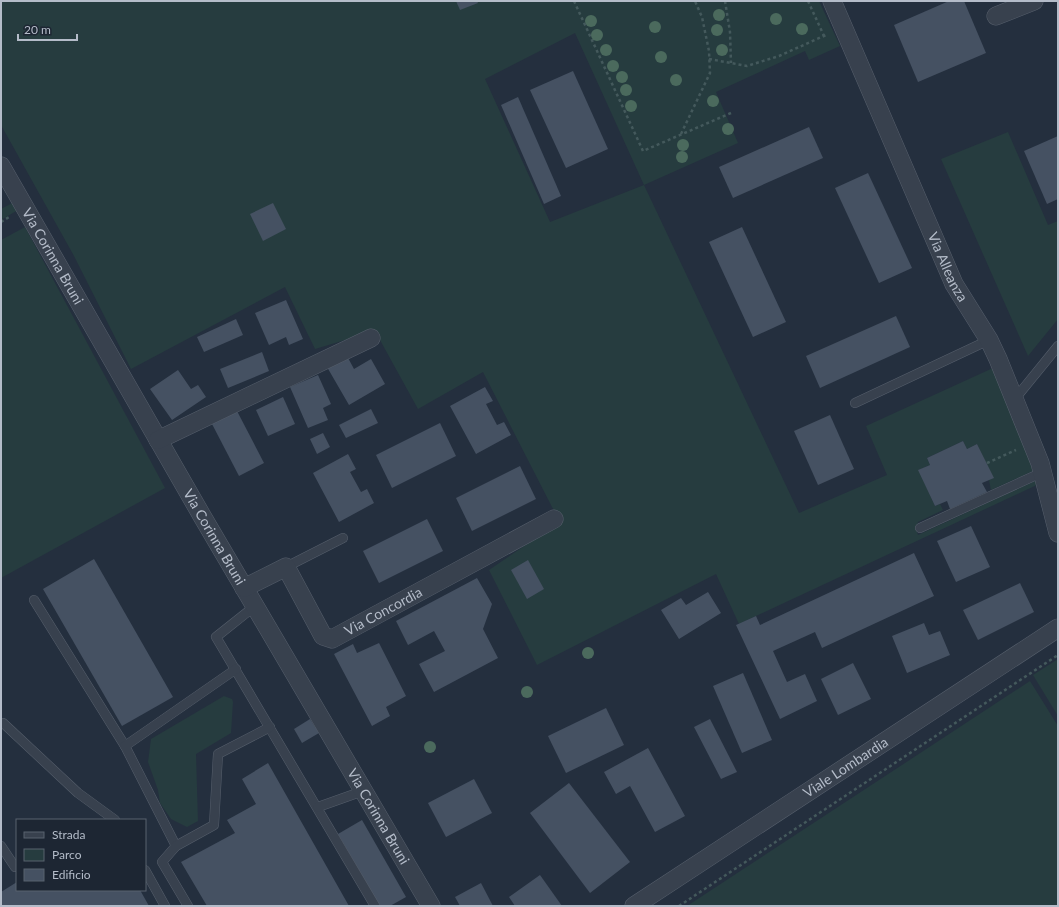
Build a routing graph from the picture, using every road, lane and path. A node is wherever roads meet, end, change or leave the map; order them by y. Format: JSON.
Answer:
{"nodes":[{"id":1,"x":574,"y":1,"type":"edge"},
{"id":2,"x":695,"y":1,"type":"edge"},
{"id":3,"x":726,"y":1,"type":"edge"},
{"id":4,"x":808,"y":1,"type":"edge"},
{"id":5,"x":832,"y":1,"type":"edge"},
{"id":6,"x":1034,"y":1,"type":"edge"},
{"id":7,"x":996,"y":16,"type":"dead end"},
{"id":8,"x":844,"y":28,"type":"junction"},
{"id":9,"x":824,"y":36,"type":"junction"},
{"id":10,"x":709,"y":59,"type":"junction"},
{"id":11,"x":731,"y":63,"type":"junction"},
{"id":12,"x":731,"y":113,"type":"dead end"},
{"id":13,"x":681,"y":134,"type":"junction"},
{"id":14,"x":1,"y":166,"type":"edge"},
{"id":15,"x":371,"y":338,"type":"dead end"},
{"id":16,"x":989,"y":340,"type":"junction"},
{"id":17,"x":1058,"y":346,"type":"edge"},
{"id":18,"x":1014,"y":400,"type":"junction"},
{"id":19,"x":855,"y":403,"type":"dead end"},
{"id":20,"x":158,"y":440,"type":"junction"},
{"id":21,"x":1019,"y":449,"type":"dead end"},
{"id":22,"x":987,"y":464,"type":"dead end"},
{"id":23,"x":1043,"y":472,"type":"junction"},
{"id":24,"x":554,"y":519,"type":"dead end"},
{"id":25,"x":920,"y":528,"type":"dead end"},
{"id":26,"x":1058,"y":532,"type":"edge"},
{"id":27,"x":343,"y":538,"type":"dead end"},
{"id":28,"x":286,"y":567,"type":"junction"},
{"id":29,"x":244,"y":588,"type":"junction"},
{"id":30,"x":34,"y":600,"type":"dead end"},
{"id":31,"x":254,"y":606,"type":"junction"},
{"id":32,"x":1058,"y":628,"type":"edge"},
{"id":33,"x":1058,"y":654,"type":"edge"},
{"id":34,"x":236,"y":669,"type":"junction"},
{"id":35,"x":1,"y":724,"type":"edge"},
{"id":36,"x":270,"y":727,"type":"junction"},
{"id":37,"x":125,"y":746,"type":"junction"},
{"id":38,"x":363,"y":792,"type":"junction"},
{"id":39,"x":318,"y":808,"type":"junction"},
{"id":40,"x":114,"y":819,"type":"edge"},
{"id":41,"x":1,"y":846,"type":"edge"},
{"id":42,"x":176,"y":846,"type":"junction"},
{"id":43,"x":14,"y":867,"type":"dead end"},
{"id":44,"x":146,"y":872,"type":"edge"},
{"id":45,"x":165,"y":906,"type":"edge"},
{"id":46,"x":188,"y":906,"type":"edge"},
{"id":47,"x":375,"y":906,"type":"edge"},
{"id":48,"x":431,"y":906,"type":"edge"},
{"id":49,"x":634,"y":906,"type":"edge"},
{"id":50,"x":679,"y":906,"type":"edge"}],
"edges":[{"from":1,"to":13,"type":"path"},
{"from":2,"to":10,"type":"path"},
{"from":3,"to":11,"type":"path"},
{"from":4,"to":9,"type":"path"},
{"from":5,"to":8,"type":"street","name":"Via Alleanza"},
{"from":6,"to":7,"type":"street"},
{"from":8,"to":9,"type":"path"},
{"from":8,"to":16,"type":"street","name":"Via Alleanza"},
{"from":9,"to":11,"type":"path"},
{"from":10,"to":11,"type":"path"},
{"from":10,"to":13,"type":"path"},
{"from":12,"to":13,"type":"path"},
{"from":14,"to":20,"type":"street","name":"Via Corinna Bruni"},
{"from":15,"to":20,"type":"street"},
{"from":16,"to":18,"type":"street","name":"Via Alleanza"},
{"from":16,"to":19,"type":"lane"},
{"from":17,"to":18,"type":"lane"},
{"from":18,"to":23,"type":"street","name":"Via Alleanza"},
{"from":20,"to":29,"type":"street","name":"Via Corinna Bruni"},
{"from":21,"to":22,"type":"path"},
{"from":23,"to":25,"type":"lane"},
{"from":23,"to":26,"type":"street","name":"Via Alleanza"},
{"from":24,"to":28,"type":"street","name":"Via Concordia"},
{"from":27,"to":28,"type":"lane"},
{"from":28,"to":29,"type":"street"},
{"from":29,"to":31,"type":"street","name":"Via Corinna Bruni"},
{"from":30,"to":37,"type":"lane"},
{"from":31,"to":34,"type":"lane"},
{"from":31,"to":38,"type":"street","name":"Via Corinna Bruni"},
{"from":32,"to":49,"type":"street","name":"Viale Lombardia"},
{"from":33,"to":50,"type":"path"},
{"from":34,"to":36,"type":"lane"},
{"from":34,"to":37,"type":"lane"},
{"from":35,"to":40,"type":"lane"},
{"from":36,"to":39,"type":"lane"},
{"from":36,"to":42,"type":"lane"},
{"from":37,"to":42,"type":"lane"},
{"from":38,"to":39,"type":"lane"},
{"from":38,"to":48,"type":"street","name":"Via Corinna Bruni"},
{"from":39,"to":47,"type":"lane"},
{"from":41,"to":43,"type":"lane"},
{"from":42,"to":46,"type":"lane"},
{"from":44,"to":45,"type":"lane"}]}
